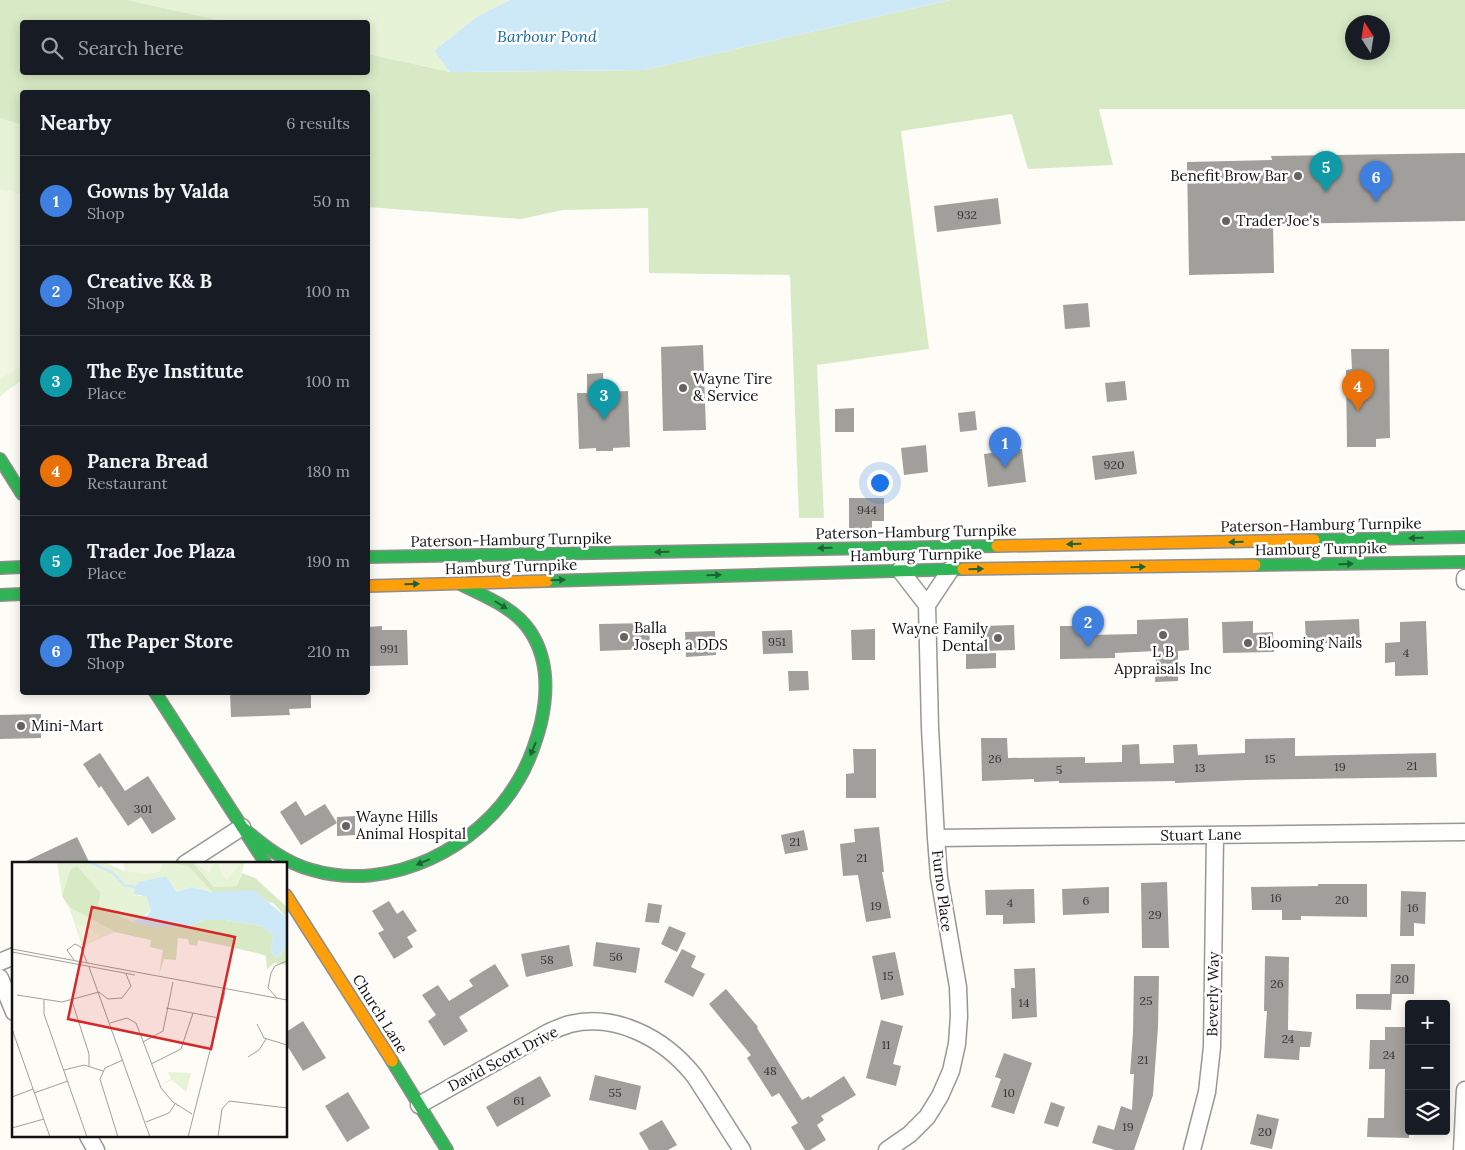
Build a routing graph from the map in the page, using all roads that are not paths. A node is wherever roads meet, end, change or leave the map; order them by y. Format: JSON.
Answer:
{"nodes":[{"id":1,"x":0,"y":459,"type":"edge"},
{"id":2,"x":20,"y":491,"type":"edge"},
{"id":3,"x":1465,"y":537,"type":"edge"},
{"id":4,"x":370,"y":558,"type":"edge"},
{"id":5,"x":1465,"y":562,"type":"edge"},
{"id":6,"x":20,"y":567,"type":"edge"},
{"id":7,"x":0,"y":568,"type":"edge"},
{"id":8,"x":951,"y":569,"type":"junction"},
{"id":9,"x":900,"y":570,"type":"junction"},
{"id":10,"x":457,"y":583,"type":"junction"},
{"id":11,"x":370,"y":586,"type":"edge"},
{"id":12,"x":20,"y":594,"type":"edge"},
{"id":13,"x":0,"y":595,"type":"edge"},
{"id":14,"x":927,"y":605,"type":"junction"},
{"id":15,"x":157,"y":695,"type":"edge"},
{"id":16,"x":242,"y":828,"type":"junction"},
{"id":17,"x":1465,"y":832,"type":"edge"},
{"id":18,"x":1215,"y":835,"type":"junction"},
{"id":19,"x":936,"y":838,"type":"junction"},
{"id":20,"x":188,"y":862,"type":"edge"},
{"id":21,"x":265,"y":862,"type":"edge"},
{"id":22,"x":288,"y":898,"type":"edge"},
{"id":23,"x":12,"y":957,"type":"edge"},
{"id":24,"x":0,"y":962,"type":"edge"},
{"id":25,"x":0,"y":978,"type":"edge"},
{"id":26,"x":12,"y":1007,"type":"edge"},
{"id":27,"x":1465,"y":1090,"type":"edge"},
{"id":28,"x":419,"y":1105,"type":"junction"},
{"id":29,"x":89,"y":1138,"type":"edge"},
{"id":30,"x":96,"y":1150,"type":"edge"},
{"id":31,"x":447,"y":1150,"type":"edge"},
{"id":32,"x":742,"y":1150,"type":"edge"},
{"id":33,"x":887,"y":1150,"type":"edge"},
{"id":34,"x":1192,"y":1150,"type":"edge"},
{"id":35,"x":1462,"y":1150,"type":"edge"}],
"edges":[{"from":1,"to":2,"type":"main road"},
{"from":3,"to":4,"type":"main road","name":"Paterson-Hamburg Turnpike","one_way":true},
{"from":8,"to":5,"type":"main road","name":"Hamburg Turnpike","one_way":true},
{"from":6,"to":7,"type":"main road"},
{"from":8,"to":9,"type":"main road","name":"Hamburg Turnpike"},
{"from":8,"to":14,"type":"street"},
{"from":10,"to":9,"type":"main road","name":"Hamburg Turnpike","one_way":true},
{"from":9,"to":14,"type":"street"},
{"from":11,"to":10,"type":"main road","name":"Hamburg Turnpike","one_way":true},
{"from":10,"to":16,"type":"main road","one_way":true},
{"from":12,"to":13,"type":"main road"},
{"from":14,"to":19,"type":"street","name":"Furno Place"},
{"from":15,"to":16,"type":"main road"},
{"from":16,"to":20,"type":"street"},
{"from":16,"to":21,"type":"main road"},
{"from":17,"to":18,"type":"street","name":"Stuart Lane"},
{"from":18,"to":19,"type":"street","name":"Stuart Lane"},
{"from":18,"to":34,"type":"street","name":"Beverly Way"},
{"from":19,"to":33,"type":"street","name":"Furno Place"},
{"from":22,"to":28,"type":"main road","name":"Church Lane"},
{"from":23,"to":24,"type":"street"},
{"from":25,"to":26,"type":"street"},
{"from":27,"to":35,"type":"street"},
{"from":28,"to":31,"type":"main road","name":"Church Lane"},
{"from":28,"to":32,"type":"street","name":"David Scott Drive"},
{"from":29,"to":30,"type":"street"}]}
